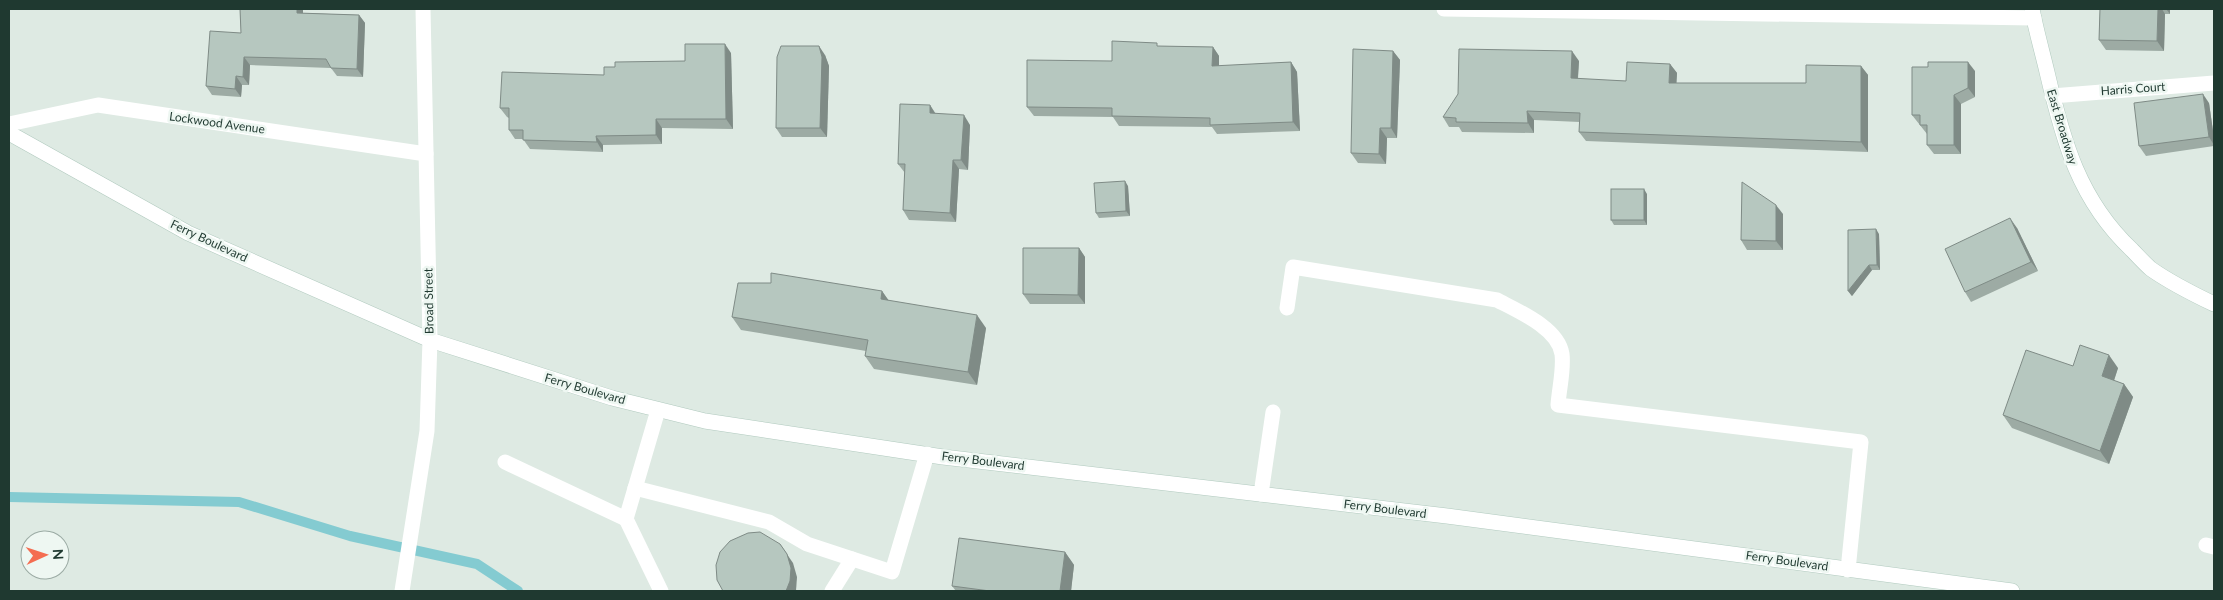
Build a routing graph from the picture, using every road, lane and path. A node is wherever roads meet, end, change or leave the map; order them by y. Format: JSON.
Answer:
{"nodes":[{"id":1,"x":423,"y":9,"type":"edge"},
{"id":2,"x":1444,"y":9,"type":"edge"},
{"id":3,"x":2033,"y":13,"type":"edge"},
{"id":4,"x":2214,"y":83,"type":"edge"},
{"id":5,"x":2052,"y":96,"type":"junction"},
{"id":6,"x":9,"y":124,"type":"edge"},
{"id":7,"x":9,"y":132,"type":"edge"},
{"id":8,"x":426,"y":154,"type":"junction"},
{"id":9,"x":2214,"y":304,"type":"edge"},
{"id":10,"x":1287,"y":308,"type":"dead end"},
{"id":11,"x":430,"y":340,"type":"junction"},
{"id":12,"x":658,"y":410,"type":"junction"},
{"id":13,"x":1273,"y":412,"type":"dead end"},
{"id":14,"x":927,"y":454,"type":"junction"},
{"id":15,"x":505,"y":462,"type":"dead end"},
{"id":16,"x":635,"y":488,"type":"junction"},
{"id":17,"x":1261,"y":494,"type":"junction"},
{"id":18,"x":626,"y":519,"type":"junction"},
{"id":19,"x":852,"y":559,"type":"junction"},
{"id":20,"x":1848,"y":570,"type":"junction"},
{"id":21,"x":402,"y":591,"type":"edge"},
{"id":22,"x":661,"y":591,"type":"edge"},
{"id":23,"x":832,"y":591,"type":"edge"},
{"id":24,"x":2012,"y":591,"type":"edge"}],
"edges":[{"from":1,"to":8,"type":"street","name":"Broad Street"},
{"from":2,"to":3,"type":"street"},
{"from":3,"to":5,"type":"street","name":"East Broadway"},
{"from":4,"to":5,"type":"street","name":"Harris Court"},
{"from":5,"to":9,"type":"street","name":"East Broadway"},
{"from":6,"to":8,"type":"street","name":"Lockwood Avenue"},
{"from":7,"to":11,"type":"street","name":"Ferry Boulevard"},
{"from":8,"to":11,"type":"street","name":"Broad Street"},
{"from":10,"to":20,"type":"street"},
{"from":11,"to":12,"type":"street","name":"Ferry Boulevard"},
{"from":11,"to":21,"type":"street","name":"Broad Street"},
{"from":12,"to":14,"type":"street","name":"Ferry Boulevard"},
{"from":12,"to":16,"type":"street"},
{"from":13,"to":17,"type":"street"},
{"from":14,"to":17,"type":"street","name":"Ferry Boulevard"},
{"from":14,"to":19,"type":"street"},
{"from":15,"to":18,"type":"street"},
{"from":16,"to":18,"type":"street"},
{"from":16,"to":19,"type":"street"},
{"from":17,"to":20,"type":"street","name":"Ferry Boulevard"},
{"from":18,"to":22,"type":"street"},
{"from":19,"to":23,"type":"street"},
{"from":20,"to":24,"type":"street","name":"Ferry Boulevard"}]}
